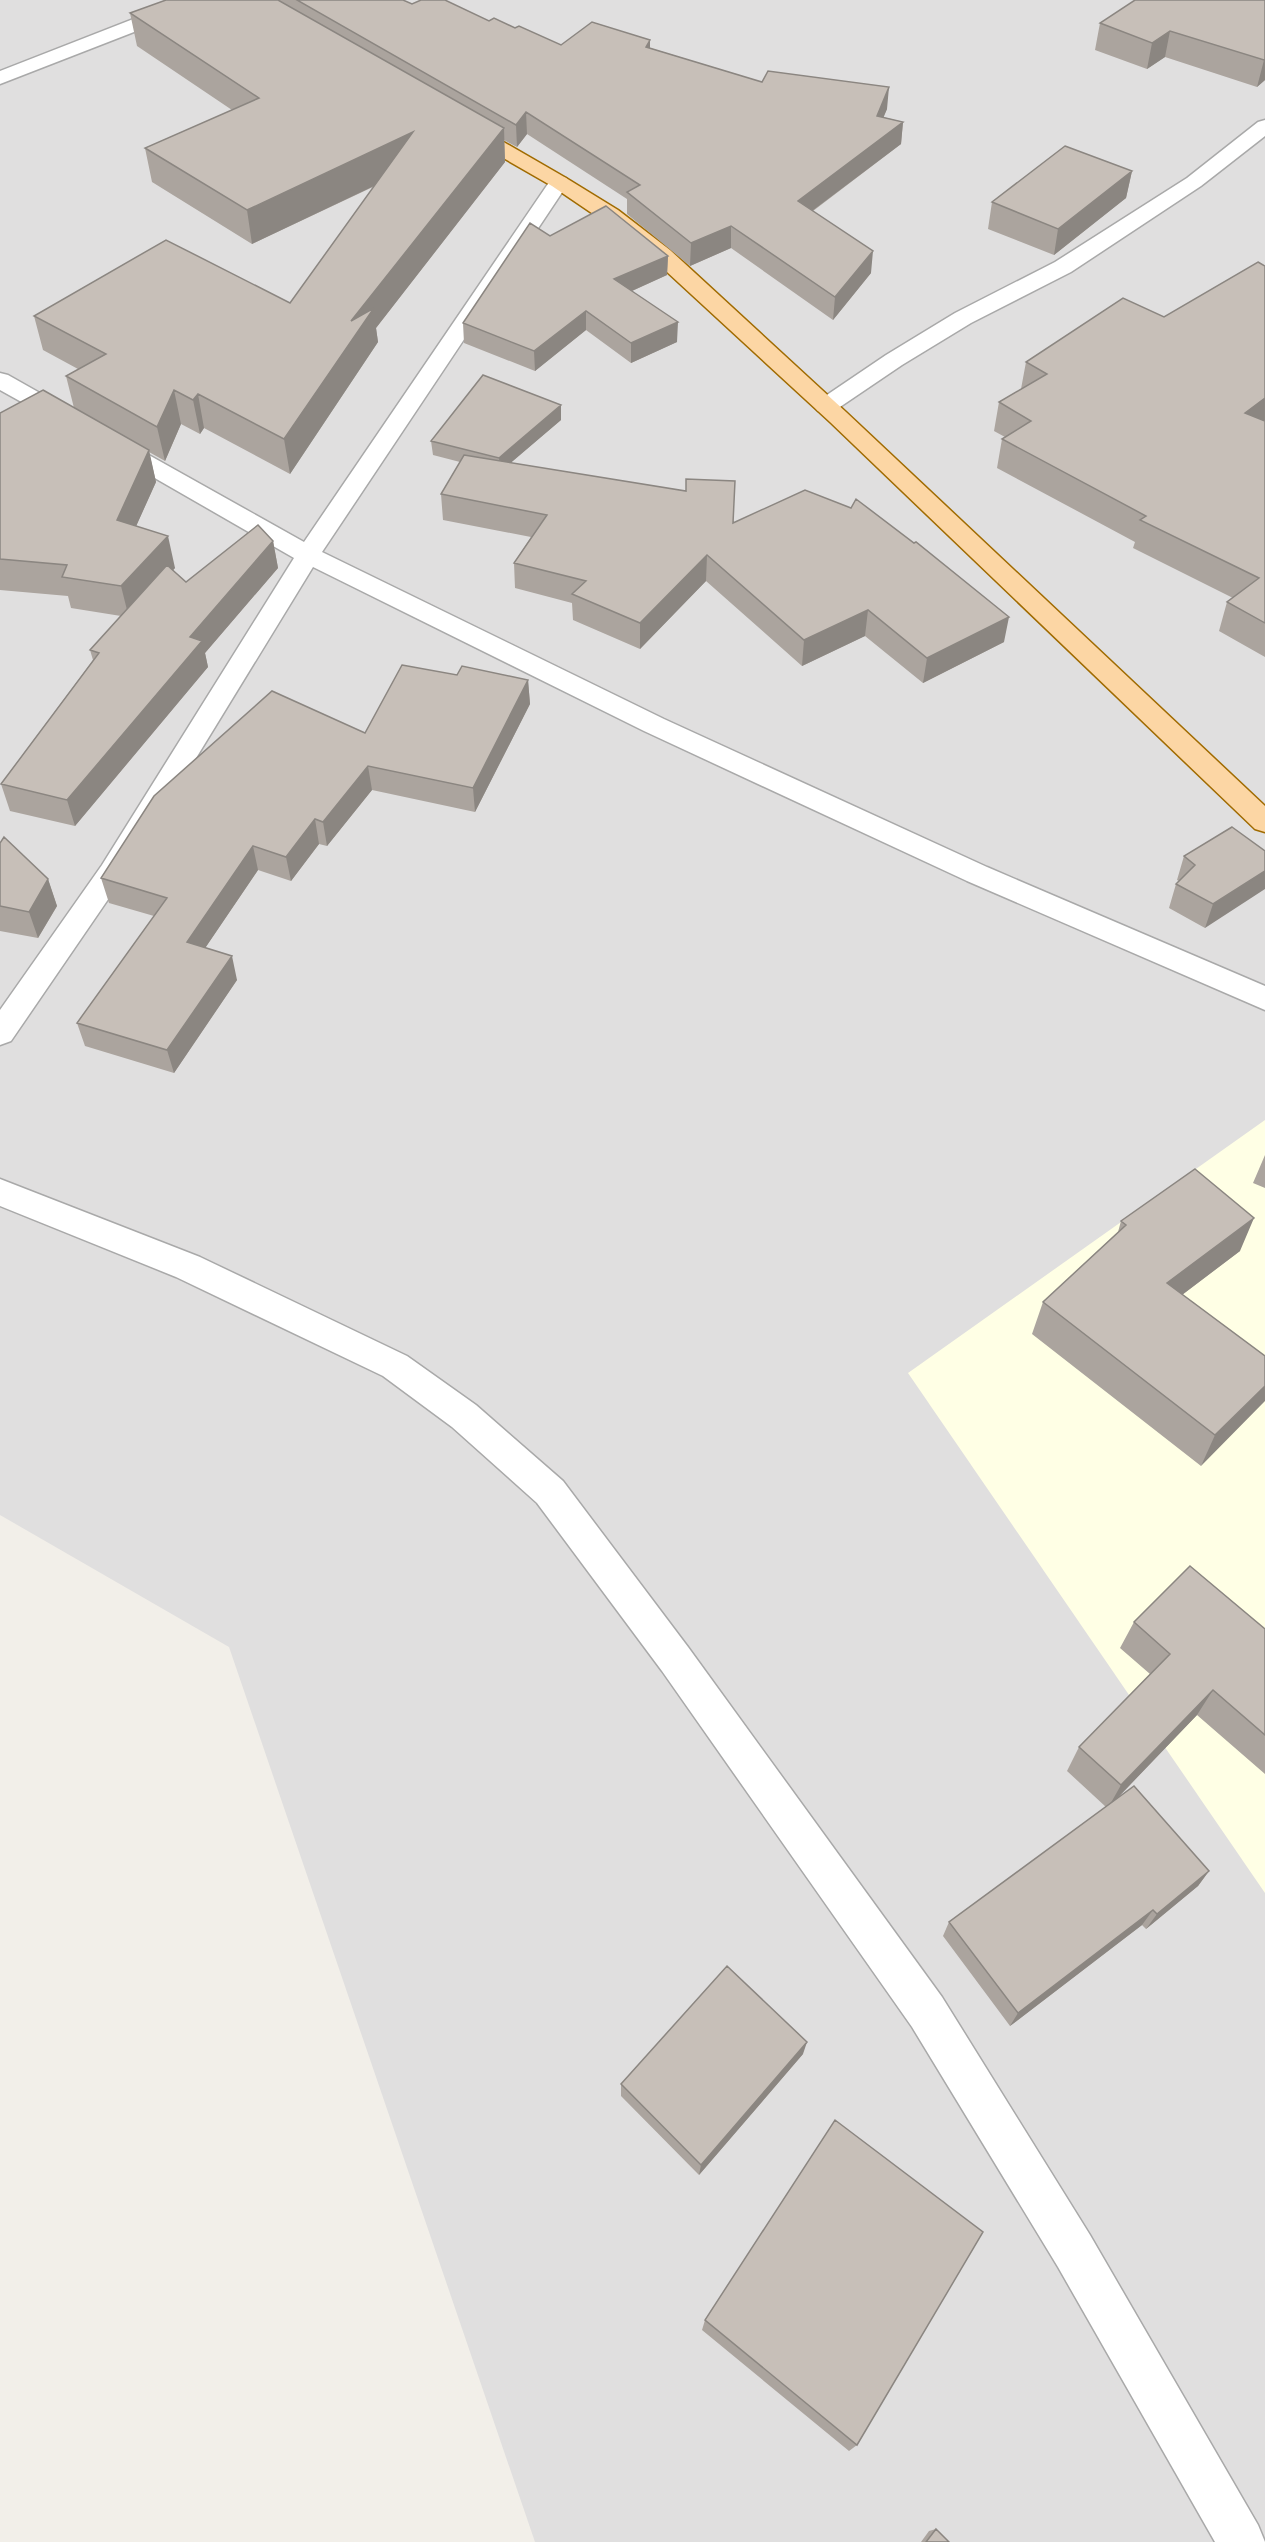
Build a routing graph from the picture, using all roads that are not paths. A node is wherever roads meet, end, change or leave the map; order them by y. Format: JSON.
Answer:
{"nodes":[{"id":1,"x":143,"y":0,"type":"edge"},
{"id":2,"x":199,"y":0,"type":"edge"},
{"id":3,"x":180,"y":7,"type":"junction"},
{"id":4,"x":0,"y":78,"type":"edge"},
{"id":5,"x":447,"y":117,"type":"edge"},
{"id":6,"x":1265,"y":126,"type":"edge"},
{"id":7,"x":558,"y":182,"type":"junction"},
{"id":8,"x":0,"y":380,"type":"edge"},
{"id":9,"x":826,"y":406,"type":"junction"},
{"id":10,"x":308,"y":555,"type":"junction"},
{"id":11,"x":1265,"y":822,"type":"edge"},
{"id":12,"x":1265,"y":999,"type":"edge"},
{"id":13,"x":0,"y":1033,"type":"edge"},
{"id":14,"x":0,"y":1192,"type":"edge"},
{"id":15,"x":1241,"y":2542,"type":"edge"}],
"edges":[{"from":1,"to":3,"type":"street"},
{"from":2,"to":3,"type":"street"},
{"from":3,"to":4,"type":"street"},
{"from":5,"to":7,"type":"main road"},
{"from":6,"to":9,"type":"street"},
{"from":7,"to":9,"type":"main road"},
{"from":7,"to":10,"type":"street"},
{"from":8,"to":10,"type":"street"},
{"from":9,"to":11,"type":"main road"},
{"from":10,"to":12,"type":"street"},
{"from":10,"to":13,"type":"street"},
{"from":14,"to":15,"type":"street"}]}
